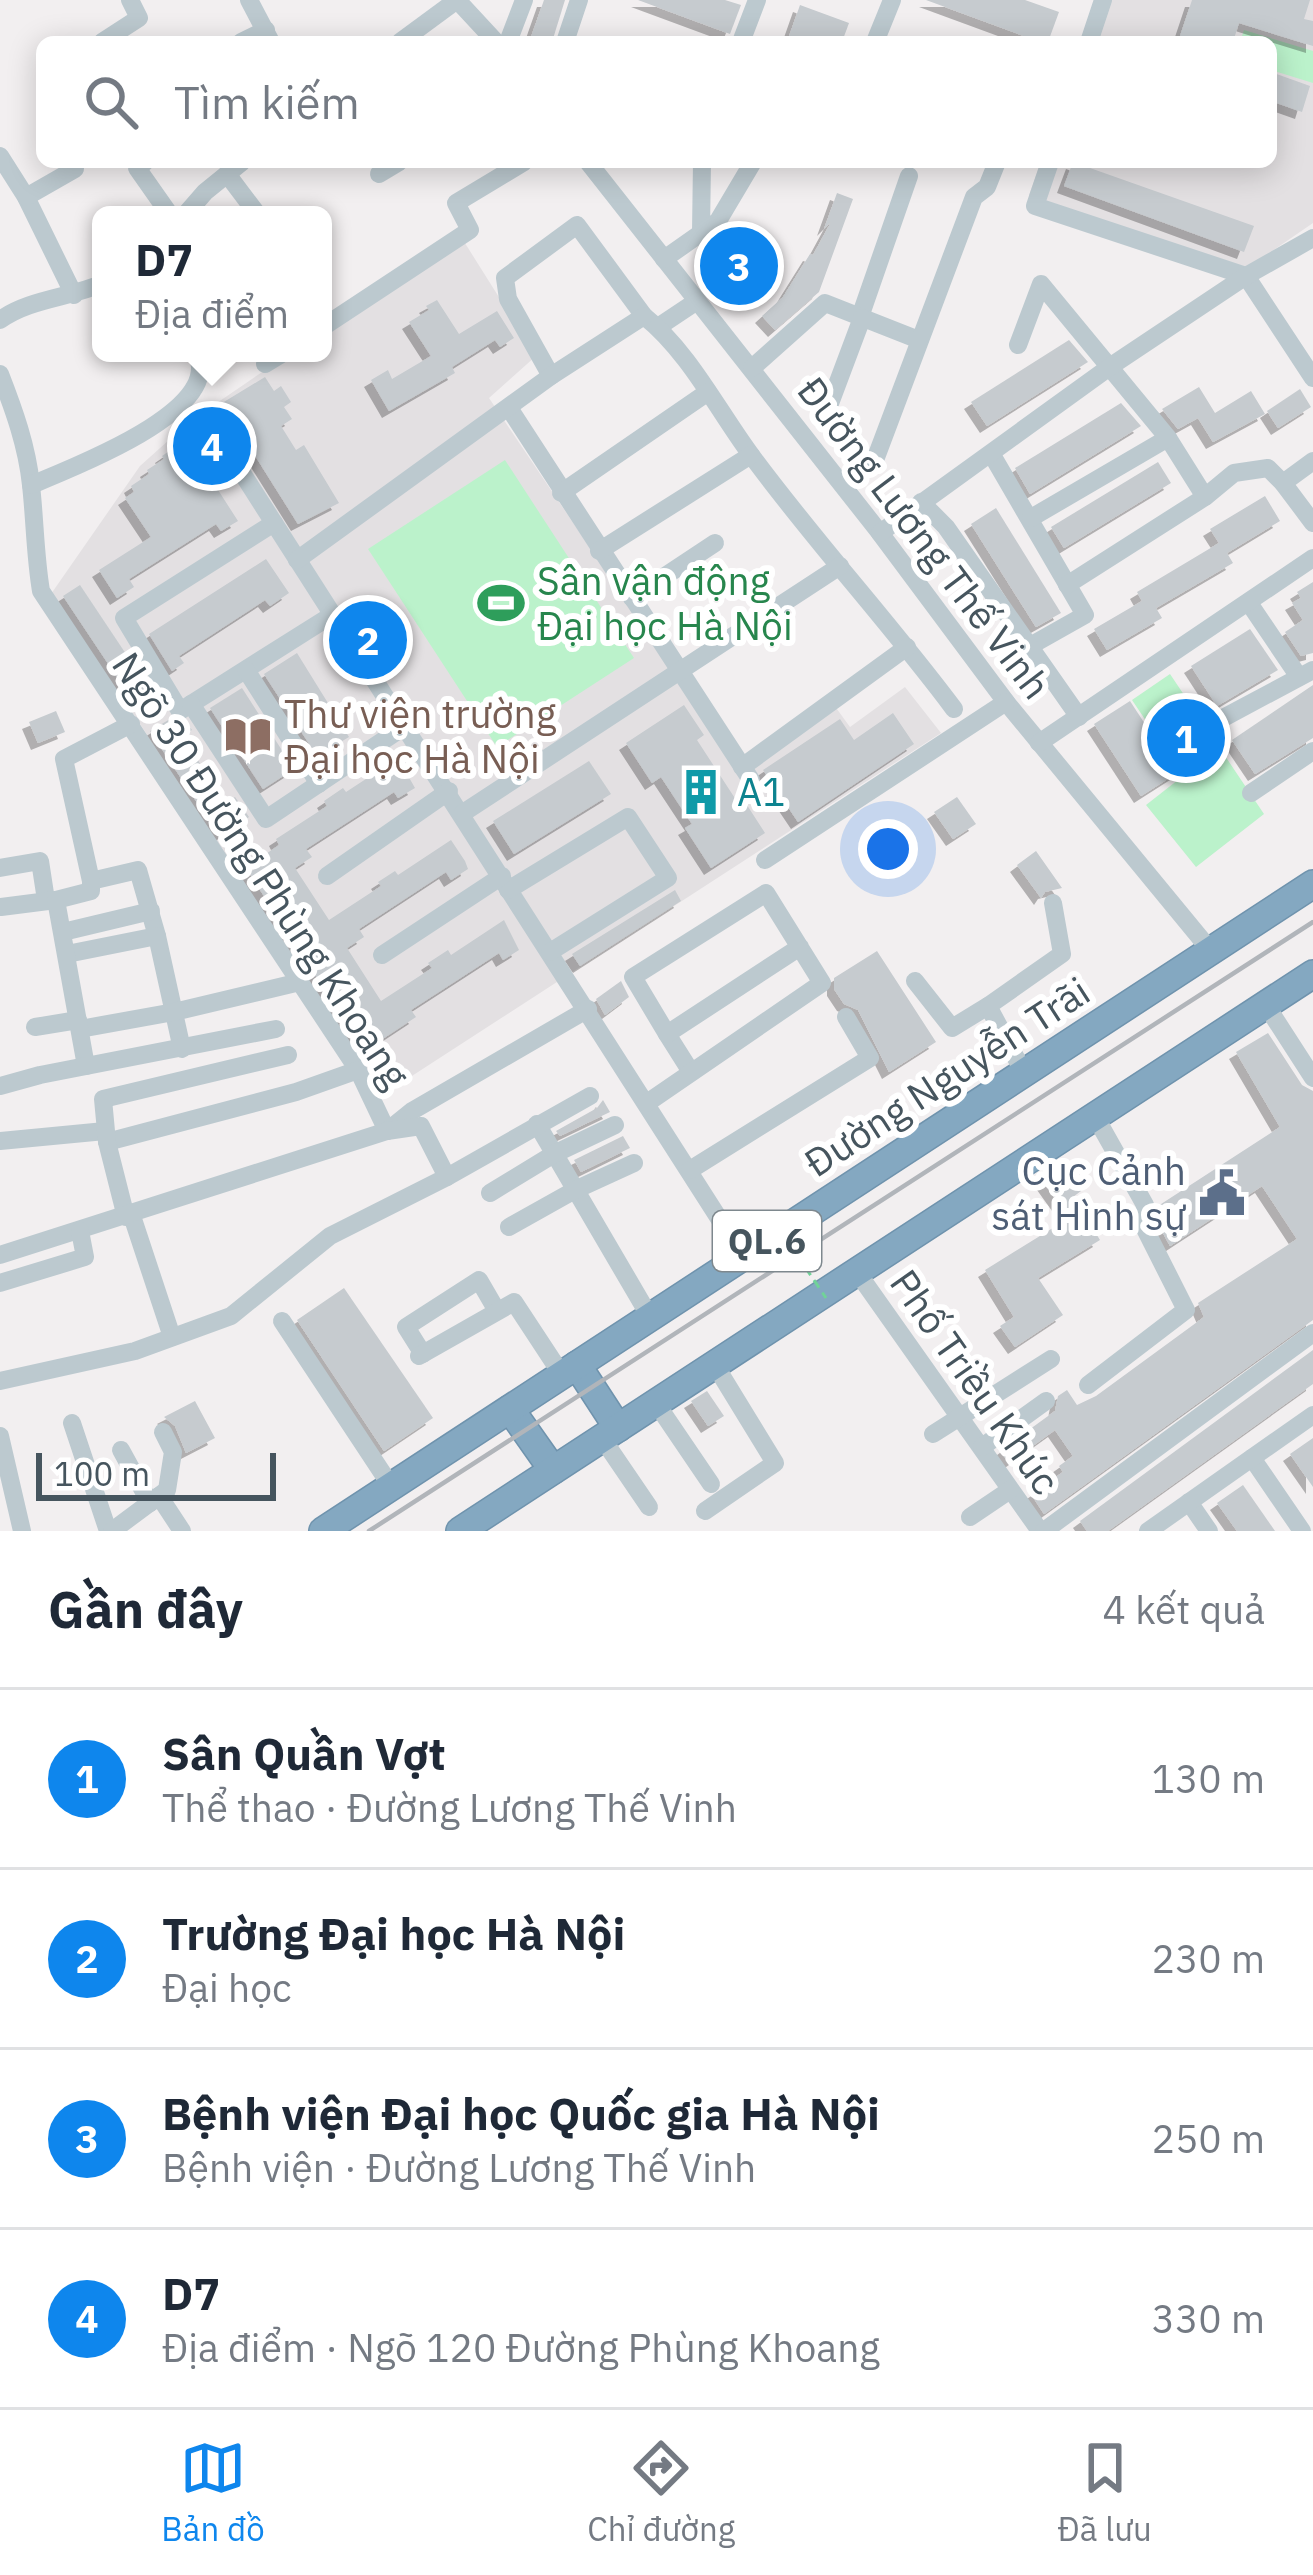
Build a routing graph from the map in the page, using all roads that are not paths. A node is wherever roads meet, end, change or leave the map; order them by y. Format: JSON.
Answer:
{"nodes":[{"id":1,"x":249,"y":0,"type":"edge"},
{"id":2,"x":457,"y":0,"type":"edge"},
{"id":3,"x":524,"y":0,"type":"edge"},
{"id":4,"x":579,"y":0,"type":"edge"},
{"id":5,"x":757,"y":0,"type":"edge"},
{"id":6,"x":892,"y":0,"type":"edge"},
{"id":7,"x":1102,"y":0,"type":"edge"},
{"id":8,"x":134,"y":9,"type":"edge"},
{"id":9,"x":102,"y":36,"type":"edge"},
{"id":10,"x":269,"y":36,"type":"edge"},
{"id":11,"x":408,"y":36,"type":"edge"},
{"id":12,"x":490,"y":36,"type":"edge"},
{"id":13,"x":510,"y":36,"type":"edge"},
{"id":14,"x":567,"y":36,"type":"edge"},
{"id":15,"x":743,"y":36,"type":"edge"},
{"id":16,"x":877,"y":36,"type":"edge"},
{"id":17,"x":1091,"y":36,"type":"edge"},
{"id":18,"x":0,"y":156,"type":"edge"},
{"id":19,"x":234,"y":168,"type":"edge"},
{"id":20,"x":389,"y":168,"type":"edge"},
{"id":21,"x":514,"y":168,"type":"edge"},
{"id":22,"x":593,"y":168,"type":"edge"},
{"id":23,"x":702,"y":168,"type":"edge"},
{"id":24,"x":749,"y":168,"type":"edge"},
{"id":25,"x":995,"y":168,"type":"edge"},
{"id":26,"x":1048,"y":168,"type":"edge"},
{"id":27,"x":75,"y":170,"type":"dead end"},
{"id":28,"x":379,"y":174,"type":"dead end"},
{"id":29,"x":909,"y":176,"type":"dead end"},
{"id":30,"x":138,"y":178,"type":"edge"},
{"id":31,"x":26,"y":197,"type":"junction"},
{"id":32,"x":162,"y":206,"type":"edge"},
{"id":33,"x":194,"y":206,"type":"edge"},
{"id":34,"x":253,"y":206,"type":"edge"},
{"id":35,"x":701,"y":232,"type":"junction"},
{"id":36,"x":1313,"y":238,"type":"edge"},
{"id":37,"x":664,"y":259,"type":"junction"},
{"id":38,"x":1246,"y":276,"type":"junction"},
{"id":39,"x":92,"y":288,"type":"edge"},
{"id":40,"x":74,"y":295,"type":"junction"},
{"id":41,"x":697,"y":301,"type":"junction"},
{"id":42,"x":861,"y":317,"type":"junction"},
{"id":43,"x":0,"y":320,"type":"edge"},
{"id":44,"x":332,"y":321,"type":"edge"},
{"id":45,"x":651,"y":322,"type":"junction"},
{"id":46,"x":919,"y":340,"type":"junction"},
{"id":47,"x":1313,"y":341,"type":"edge"},
{"id":48,"x":1018,"y":345,"type":"dead end"},
{"id":49,"x":1295,"y":353,"type":"junction"},
{"id":50,"x":199,"y":362,"type":"edge"},
{"id":51,"x":1111,"y":366,"type":"junction"},
{"id":52,"x":752,"y":368,"type":"junction"},
{"id":53,"x":0,"y":374,"type":"edge"},
{"id":54,"x":551,"y":376,"type":"junction"},
{"id":55,"x":1313,"y":378,"type":"edge"},
{"id":56,"x":708,"y":392,"type":"junction"},
{"id":57,"x":4,"y":400,"type":"edge"},
{"id":58,"x":829,"y":406,"type":"dead end"},
{"id":59,"x":509,"y":408,"type":"junction"},
{"id":60,"x":1168,"y":438,"type":"junction"},
{"id":61,"x":751,"y":455,"type":"junction"},
{"id":62,"x":992,"y":455,"type":"junction"},
{"id":63,"x":875,"y":460,"type":"dead end"},
{"id":64,"x":1313,"y":461,"type":"edge"},
{"id":65,"x":242,"y":473,"type":"dead end"},
{"id":66,"x":1283,"y":483,"type":"junction"},
{"id":67,"x":31,"y":484,"type":"junction"},
{"id":68,"x":561,"y":494,"type":"junction"},
{"id":69,"x":1205,"y":496,"type":"junction"},
{"id":70,"x":921,"y":502,"type":"junction"},
{"id":71,"x":1030,"y":518,"type":"junction"},
{"id":72,"x":1313,"y":523,"type":"edge"},
{"id":73,"x":274,"y":524,"type":"junction"},
{"id":74,"x":880,"y":532,"type":"junction"},
{"id":75,"x":715,"y":543,"type":"dead end"},
{"id":76,"x":599,"y":551,"type":"junction"},
{"id":77,"x":1313,"y":558,"type":"edge"},
{"id":78,"x":297,"y":560,"type":"junction"},
{"id":79,"x":840,"y":566,"type":"junction"},
{"id":80,"x":1067,"y":585,"type":"junction"},
{"id":81,"x":632,"y":598,"type":"junction"},
{"id":82,"x":1250,"y":603,"type":"junction"},
{"id":83,"x":332,"y":615,"type":"junction"},
{"id":84,"x":1030,"y":646,"type":"junction"},
{"id":85,"x":907,"y":647,"type":"junction"},
{"id":86,"x":246,"y":670,"type":"junction"},
{"id":87,"x":681,"y":673,"type":"junction"},
{"id":88,"x":1306,"y":673,"type":"edge"},
{"id":89,"x":1006,"y":702,"type":"junction"},
{"id":90,"x":191,"y":704,"type":"junction"},
{"id":91,"x":954,"y":709,"type":"dead end"},
{"id":92,"x":1079,"y":717,"type":"junction"},
{"id":93,"x":1225,"y":717,"type":"dead end"},
{"id":94,"x":131,"y":724,"type":"junction"},
{"id":95,"x":405,"y":726,"type":"junction"},
{"id":96,"x":1039,"y":743,"type":"junction"},
{"id":97,"x":1313,"y":751,"type":"edge"},
{"id":98,"x":319,"y":784,"type":"junction"},
{"id":99,"x":449,"y":791,"type":"junction"},
{"id":100,"x":1251,"y":793,"type":"dead end"},
{"id":101,"x":463,"y":813,"type":"junction"},
{"id":102,"x":765,"y":860,"type":"dead end"},
{"id":103,"x":1,"y":868,"type":"edge"},
{"id":104,"x":327,"y":876,"type":"dead end"},
{"id":105,"x":91,"y":881,"type":"junction"},
{"id":106,"x":505,"y":883,"type":"junction"},
{"id":107,"x":1313,"y":884,"type":"edge"},
{"id":108,"x":51,"y":900,"type":"junction"},
{"id":109,"x":1052,"y":903,"type":"dead end"},
{"id":110,"x":1,"y":907,"type":"edge"},
{"id":111,"x":151,"y":911,"type":"junction"},
{"id":112,"x":63,"y":932,"type":"junction"},
{"id":113,"x":157,"y":936,"type":"junction"},
{"id":114,"x":800,"y":946,"type":"junction"},
{"id":115,"x":1211,"y":951,"type":"junction"},
{"id":116,"x":550,"y":952,"type":"junction"},
{"id":117,"x":67,"y":954,"type":"junction"},
{"id":118,"x":382,"y":955,"type":"dead end"},
{"id":119,"x":1313,"y":974,"type":"edge"},
{"id":120,"x":915,"y":981,"type":"dead end"},
{"id":121,"x":300,"y":982,"type":"junction"},
{"id":122,"x":1265,"y":1005,"type":"junction"},
{"id":123,"x":988,"y":1006,"type":"junction"},
{"id":124,"x":587,"y":1009,"type":"junction"},
{"id":125,"x":174,"y":1012,"type":"junction"},
{"id":126,"x":846,"y":1017,"type":"dead end"},
{"id":127,"x":79,"y":1024,"type":"junction"},
{"id":128,"x":34,"y":1027,"type":"dead end"},
{"id":129,"x":275,"y":1029,"type":"dead end"},
{"id":130,"x":668,"y":1034,"type":"junction"},
{"id":131,"x":182,"y":1049,"type":"junction"},
{"id":132,"x":288,"y":1055,"type":"dead end"},
{"id":133,"x":86,"y":1066,"type":"junction"},
{"id":134,"x":358,"y":1070,"type":"junction"},
{"id":135,"x":691,"y":1072,"type":"junction"},
{"id":136,"x":1024,"y":1073,"type":"junction"},
{"id":137,"x":1313,"y":1078,"type":"edge"},
{"id":138,"x":0,"y":1086,"type":"edge"},
{"id":139,"x":590,"y":1096,"type":"dead end"},
{"id":140,"x":647,"y":1103,"type":"junction"},
{"id":141,"x":1095,"y":1116,"type":"junction"},
{"id":142,"x":538,"y":1124,"type":"junction"},
{"id":143,"x":615,"y":1125,"type":"dead end"},
{"id":144,"x":387,"y":1131,"type":"junction"},
{"id":145,"x":106,"y":1136,"type":"junction"},
{"id":146,"x":0,"y":1141,"type":"edge"},
{"id":147,"x":554,"y":1154,"type":"junction"},
{"id":148,"x":634,"y":1163,"type":"dead end"},
{"id":149,"x":690,"y":1170,"type":"junction"},
{"id":150,"x":447,"y":1178,"type":"junction"},
{"id":151,"x":575,"y":1190,"type":"junction"},
{"id":152,"x":490,"y":1192,"type":"dead end"},
{"id":153,"x":129,"y":1216,"type":"junction"},
{"id":154,"x":509,"y":1228,"type":"dead end"},
{"id":155,"x":80,"y":1231,"type":"junction"},
{"id":156,"x":0,"y":1255,"type":"edge"},
{"id":157,"x":743,"y":1256,"type":"junction"},
{"id":158,"x":857,"y":1272,"type":"junction"},
{"id":159,"x":0,"y":1282,"type":"edge"},
{"id":160,"x":497,"y":1311,"type":"junction"},
{"id":161,"x":650,"y":1317,"type":"junction"},
{"id":162,"x":282,"y":1321,"type":"dead end"},
{"id":163,"x":1313,"y":1333,"type":"edge"},
{"id":164,"x":172,"y":1337,"type":"junction"},
{"id":165,"x":1051,"y":1359,"type":"dead end"},
{"id":166,"x":715,"y":1365,"type":"junction"},
{"id":167,"x":570,"y":1370,"type":"junction"},
{"id":168,"x":0,"y":1381,"type":"edge"},
{"id":169,"x":1088,"y":1385,"type":"dead end"},
{"id":170,"x":1046,"y":1401,"type":"dead end"},
{"id":171,"x":656,"y":1403,"type":"junction"},
{"id":172,"x":510,"y":1409,"type":"junction"},
{"id":173,"x":1313,"y":1415,"type":"edge"},
{"id":174,"x":960,"y":1416,"type":"junction"},
{"id":175,"x":72,"y":1423,"type":"dead end"},
{"id":176,"x":163,"y":1432,"type":"dead end"},
{"id":177,"x":610,"y":1433,"type":"junction"},
{"id":178,"x":933,"y":1434,"type":"dead end"},
{"id":179,"x":0,"y":1436,"type":"edge"},
{"id":180,"x":982,"y":1447,"type":"junction"},
{"id":181,"x":121,"y":1450,"type":"dead end"},
{"id":182,"x":1252,"y":1458,"type":"junction"},
{"id":183,"x":559,"y":1470,"type":"junction"},
{"id":184,"x":711,"y":1484,"type":"dead end"},
{"id":185,"x":392,"y":1486,"type":"junction"},
{"id":186,"x":1010,"y":1490,"type":"junction"},
{"id":187,"x":154,"y":1499,"type":"junction"},
{"id":188,"x":1189,"y":1502,"type":"junction"},
{"id":189,"x":649,"y":1507,"type":"dead end"},
{"id":190,"x":8,"y":1510,"type":"edge"},
{"id":191,"x":705,"y":1511,"type":"dead end"},
{"id":192,"x":970,"y":1517,"type":"dead end"},
{"id":193,"x":22,"y":1531,"type":"edge"},
{"id":194,"x":110,"y":1531,"type":"edge"},
{"id":195,"x":182,"y":1531,"type":"edge"},
{"id":196,"x":323,"y":1531,"type":"edge"},
{"id":197,"x":460,"y":1531,"type":"edge"},
{"id":198,"x":1042,"y":1531,"type":"edge"},
{"id":199,"x":1148,"y":1531,"type":"edge"},
{"id":200,"x":1210,"y":1531,"type":"edge"},
{"id":201,"x":1302,"y":1531,"type":"edge"}],
"edges":[{"from":1,"to":10,"type":"street"},
{"from":2,"to":11,"type":"street"},
{"from":2,"to":12,"type":"street"},
{"from":3,"to":13,"type":"street"},
{"from":4,"to":14,"type":"street"},
{"from":5,"to":15,"type":"street"},
{"from":6,"to":16,"type":"street"},
{"from":7,"to":17,"type":"street"},
{"from":8,"to":9,"type":"street"},
{"from":18,"to":31,"type":"street"},
{"from":19,"to":33,"type":"street"},
{"from":19,"to":34,"type":"street"},
{"from":20,"to":28,"type":"street"},
{"from":21,"to":44,"type":"street"},
{"from":22,"to":37,"type":"street","name":"Đường Lương Thế Vinh"},
{"from":23,"to":35,"type":"street"},
{"from":24,"to":35,"type":"street"},
{"from":25,"to":46,"type":"street"},
{"from":26,"to":38,"type":"street"},
{"from":27,"to":31,"type":"street"},
{"from":29,"to":42,"type":"street"},
{"from":30,"to":32,"type":"street"},
{"from":31,"to":40,"type":"street"},
{"from":35,"to":37,"type":"street"},
{"from":36,"to":38,"type":"street"},
{"from":37,"to":41,"type":"street","name":"Đường Lương Thế Vinh"},
{"from":38,"to":49,"type":"street"},
{"from":38,"to":51,"type":"street"},
{"from":39,"to":40,"type":"street"},
{"from":40,"to":43,"type":"street"},
{"from":41,"to":45,"type":"street"},
{"from":41,"to":52,"type":"street","name":"Đường Lương Thế Vinh"},
{"from":42,"to":46,"type":"street"},
{"from":42,"to":52,"type":"street"},
{"from":42,"to":58,"type":"street"},
{"from":45,"to":54,"type":"street"},
{"from":45,"to":54,"type":"street"},
{"from":45,"to":56,"type":"street"},
{"from":46,"to":63,"type":"street"},
{"from":47,"to":49,"type":"street"},
{"from":48,"to":51,"type":"street"},
{"from":49,"to":55,"type":"street"},
{"from":50,"to":67,"type":"street"},
{"from":51,"to":60,"type":"street"},
{"from":51,"to":62,"type":"street"},
{"from":52,"to":74,"type":"street","name":"Đường Lương Thế Vinh"},
{"from":53,"to":57,"type":"street","name":"Ngõ 30 Đường Phùng Khoang"},
{"from":54,"to":59,"type":"street"},
{"from":56,"to":61,"type":"street"},
{"from":56,"to":68,"type":"street"},
{"from":57,"to":67,"type":"street","name":"Ngõ 30 Đường Phùng Khoang"},
{"from":59,"to":68,"type":"street"},
{"from":59,"to":78,"type":"street"},
{"from":60,"to":69,"type":"street"},
{"from":60,"to":71,"type":"street"},
{"from":61,"to":76,"type":"street"},
{"from":61,"to":79,"type":"street"},
{"from":62,"to":70,"type":"street"},
{"from":62,"to":71,"type":"street"},
{"from":64,"to":66,"type":"street"},
{"from":65,"to":73,"type":"street"},
{"from":66,"to":69,"type":"street"},
{"from":66,"to":72,"type":"street"},
{"from":67,"to":94,"type":"street","name":"Ngõ 30 Đường Phùng Khoang"},
{"from":68,"to":76,"type":"street"},
{"from":69,"to":80,"type":"street"},
{"from":70,"to":74,"type":"street"},
{"from":70,"to":84,"type":"street"},
{"from":71,"to":80,"type":"street"},
{"from":73,"to":78,"type":"street"},
{"from":73,"to":90,"type":"street"},
{"from":74,"to":89,"type":"street","name":"Đường Lương Thế Vinh"},
{"from":75,"to":81,"type":"street"},
{"from":76,"to":81,"type":"street"},
{"from":77,"to":82,"type":"street"},
{"from":78,"to":83,"type":"street"},
{"from":79,"to":85,"type":"street"},
{"from":79,"to":87,"type":"street"},
{"from":80,"to":84,"type":"street"},
{"from":81,"to":87,"type":"street"},
{"from":82,"to":88,"type":"street"},
{"from":82,"to":92,"type":"street"},
{"from":83,"to":86,"type":"street"},
{"from":83,"to":95,"type":"street"},
{"from":84,"to":92,"type":"street"},
{"from":85,"to":87,"type":"street"},
{"from":85,"to":91,"type":"street"},
{"from":86,"to":90,"type":"street"},
{"from":86,"to":98,"type":"street"},
{"from":87,"to":101,"type":"street"},
{"from":88,"to":93,"type":"street"},
{"from":89,"to":96,"type":"street","name":"Đường Lương Thế Vinh"},
{"from":89,"to":102,"type":"street"},
{"from":90,"to":98,"type":"street"},
{"from":92,"to":96,"type":"street"},
{"from":94,"to":105,"type":"street"},
{"from":94,"to":121,"type":"street","name":"Ngõ 30 Đường Phùng Khoang"},
{"from":95,"to":98,"type":"street"},
{"from":95,"to":99,"type":"street"},
{"from":96,"to":115,"type":"street","name":"Đường Lương Thế Vinh"},
{"from":97,"to":100,"type":"street"},
{"from":99,"to":101,"type":"street"},
{"from":99,"to":104,"type":"street"},
{"from":101,"to":106,"type":"street"},
{"from":103,"to":108,"type":"street"},
{"from":105,"to":108,"type":"street"},
{"from":105,"to":111,"type":"street"},
{"from":106,"to":116,"type":"street"},
{"from":106,"to":116,"type":"street"},
{"from":106,"to":118,"type":"street"},
{"from":107,"to":115,"type":"highway","name":"Đường Nguyễn Trãi","number":"QL.6"},
{"from":108,"to":110,"type":"street"},
{"from":108,"to":112,"type":"street"},
{"from":109,"to":123,"type":"street"},
{"from":111,"to":112,"type":"street"},
{"from":111,"to":113,"type":"street"},
{"from":112,"to":117,"type":"street"},
{"from":113,"to":117,"type":"street"},
{"from":113,"to":125,"type":"street"},
{"from":114,"to":130,"type":"street"},
{"from":114,"to":130,"type":"street"},
{"from":114,"to":135,"type":"street"},
{"from":115,"to":136,"type":"highway","name":"Đường Nguyễn Trãi","number":"QL.6"},
{"from":116,"to":124,"type":"street"},
{"from":117,"to":127,"type":"street"},
{"from":119,"to":122,"type":"highway","number":"QL.6"},
{"from":120,"to":123,"type":"street"},
{"from":121,"to":125,"type":"street"},
{"from":121,"to":134,"type":"street","name":"Ngõ 30 Đường Phùng Khoang"},
{"from":122,"to":137,"type":"street"},
{"from":122,"to":141,"type":"highway","number":"QL.6"},
{"from":123,"to":136,"type":"street"},
{"from":124,"to":140,"type":"street"},
{"from":124,"to":144,"type":"street"},
{"from":124,"to":149,"type":"street"},
{"from":125,"to":127,"type":"street"},
{"from":125,"to":131,"type":"street"},
{"from":126,"to":149,"type":"street"},
{"from":127,"to":128,"type":"street"},
{"from":127,"to":133,"type":"street"},
{"from":129,"to":131,"type":"street"},
{"from":130,"to":135,"type":"street"},
{"from":131,"to":133,"type":"street"},
{"from":132,"to":145,"type":"street"},
{"from":133,"to":138,"type":"street"},
{"from":134,"to":144,"type":"street","name":"Ngõ 30 Đường Phùng Khoang"},
{"from":134,"to":145,"type":"street"},
{"from":135,"to":140,"type":"street"},
{"from":136,"to":157,"type":"highway","name":"Đường Nguyễn Trãi","number":"QL.6"},
{"from":139,"to":142,"type":"street"},
{"from":140,"to":149,"type":"street"},
{"from":141,"to":158,"type":"highway","number":"QL.6"},
{"from":141,"to":169,"type":"street"},
{"from":142,"to":147,"type":"street"},
{"from":142,"to":150,"type":"street"},
{"from":143,"to":147,"type":"street"},
{"from":144,"to":150,"type":"street"},
{"from":144,"to":153,"type":"street","name":"Ngõ 30 Đường Phùng Khoang"},
{"from":145,"to":146,"type":"street"},
{"from":145,"to":153,"type":"street"},
{"from":147,"to":151,"type":"street"},
{"from":147,"to":152,"type":"street"},
{"from":148,"to":151,"type":"street"},
{"from":149,"to":157,"type":"street"},
{"from":150,"to":164,"type":"street"},
{"from":151,"to":154,"type":"street"},
{"from":151,"to":161,"type":"street"},
{"from":153,"to":155,"type":"street","name":"Ngõ 30 Đường Phùng Khoang"},
{"from":153,"to":164,"type":"street"},
{"from":155,"to":156,"type":"street","name":"Ngõ 30 Đường Phùng Khoang"},
{"from":155,"to":159,"type":"street"},
{"from":157,"to":161,"type":"highway","name":"Đường Nguyễn Trãi","number":"QL.6"},
{"from":158,"to":166,"type":"highway","number":"QL.6"},
{"from":158,"to":174,"type":"street","name":"Phố Triều Khúc"},
{"from":160,"to":160,"type":"street"},
{"from":160,"to":167,"type":"street"},
{"from":161,"to":167,"type":"highway","name":"Đường Nguyễn Trãi","number":"QL.6"},
{"from":162,"to":185,"type":"street"},
{"from":163,"to":198,"type":"street"},
{"from":164,"to":168,"type":"street"},
{"from":165,"to":174,"type":"street"},
{"from":166,"to":171,"type":"highway","number":"QL.6"},
{"from":166,"to":191,"type":"street"},
{"from":167,"to":172,"type":"highway","name":"Đường Nguyễn Trãi","number":"QL.6"},
{"from":167,"to":177,"type":"highway"},
{"from":170,"to":180,"type":"street"},
{"from":171,"to":177,"type":"highway","number":"QL.6"},
{"from":171,"to":184,"type":"street"},
{"from":172,"to":183,"type":"highway"},
{"from":172,"to":185,"type":"highway","name":"Đường Nguyễn Trãi","number":"QL.6"},
{"from":173,"to":182,"type":"street"},
{"from":174,"to":178,"type":"street"},
{"from":174,"to":180,"type":"street","name":"Phố Triều Khúc"},
{"from":175,"to":194,"type":"street"},
{"from":176,"to":187,"type":"street"},
{"from":177,"to":183,"type":"highway","number":"QL.6"},
{"from":177,"to":189,"type":"street"},
{"from":179,"to":190,"type":"street"},
{"from":180,"to":186,"type":"street","name":"Phố Triều Khúc"},
{"from":181,"to":187,"type":"street"},
{"from":182,"to":188,"type":"street"},
{"from":182,"to":201,"type":"street"},
{"from":183,"to":197,"type":"highway","number":"QL.6"},
{"from":185,"to":196,"type":"highway","name":"Đường Nguyễn Trãi","number":"QL.6"},
{"from":186,"to":192,"type":"street"},
{"from":186,"to":198,"type":"street","name":"Phố Triều Khúc"},
{"from":187,"to":194,"type":"street"},
{"from":187,"to":195,"type":"street"},
{"from":188,"to":199,"type":"street"},
{"from":188,"to":200,"type":"street"},
{"from":190,"to":193,"type":"street"}]}
